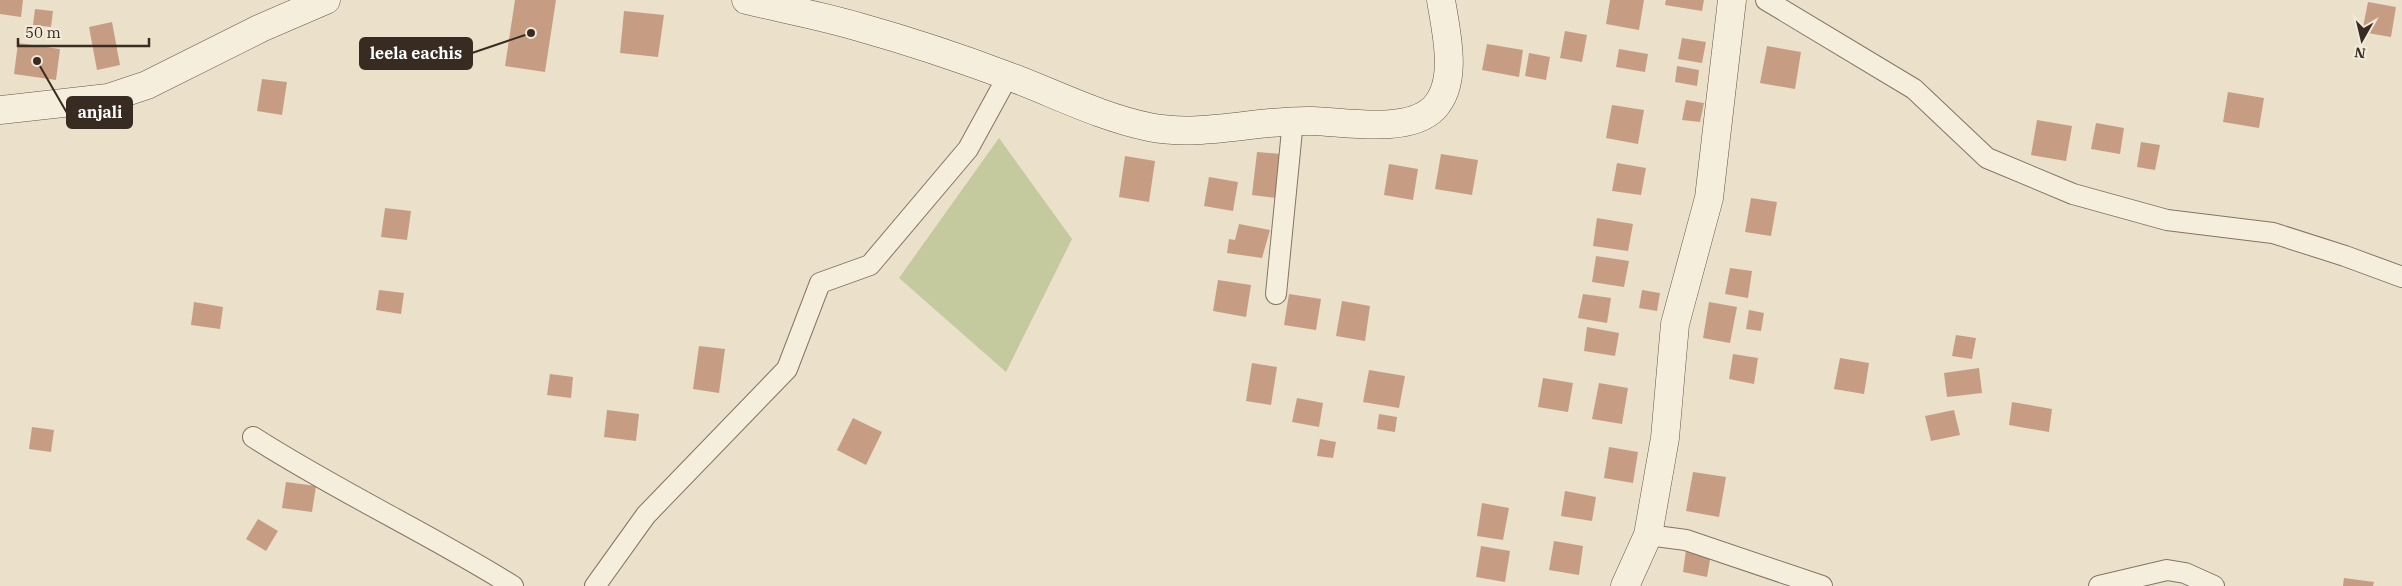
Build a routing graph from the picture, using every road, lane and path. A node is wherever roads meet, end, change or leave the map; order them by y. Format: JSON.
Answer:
{"nodes":[{"id":1,"x":326,"y":0,"type":"edge"},
{"id":2,"x":746,"y":0,"type":"edge"},
{"id":3,"x":1441,"y":0,"type":"edge"},
{"id":4,"x":1732,"y":0,"type":"edge"},
{"id":5,"x":1766,"y":0,"type":"edge"},
{"id":6,"x":1008,"y":76,"type":"junction"},
{"id":7,"x":0,"y":110,"type":"edge"},
{"id":8,"x":1293,"y":120,"type":"junction"},
{"id":9,"x":2402,"y":277,"type":"edge"},
{"id":10,"x":1276,"y":294,"type":"dead end"},
{"id":11,"x":252,"y":438,"type":"dead end"},
{"id":12,"x":1648,"y":535,"type":"junction"},
{"id":13,"x":513,"y":586,"type":"edge"},
{"id":14,"x":595,"y":586,"type":"edge"},
{"id":15,"x":1625,"y":586,"type":"edge"},
{"id":16,"x":1822,"y":586,"type":"edge"},
{"id":17,"x":2099,"y":586,"type":"edge"},
{"id":18,"x":2214,"y":586,"type":"edge"}],
"edges":[{"from":1,"to":7,"type":"street"},
{"from":2,"to":6,"type":"street"},
{"from":3,"to":8,"type":"street"},
{"from":4,"to":12,"type":"street"},
{"from":5,"to":9,"type":"street"},
{"from":6,"to":8,"type":"street"},
{"from":6,"to":14,"type":"street"},
{"from":8,"to":10,"type":"street"},
{"from":11,"to":13,"type":"street"},
{"from":12,"to":15,"type":"street"},
{"from":12,"to":16,"type":"street"},
{"from":17,"to":18,"type":"street"}]}
